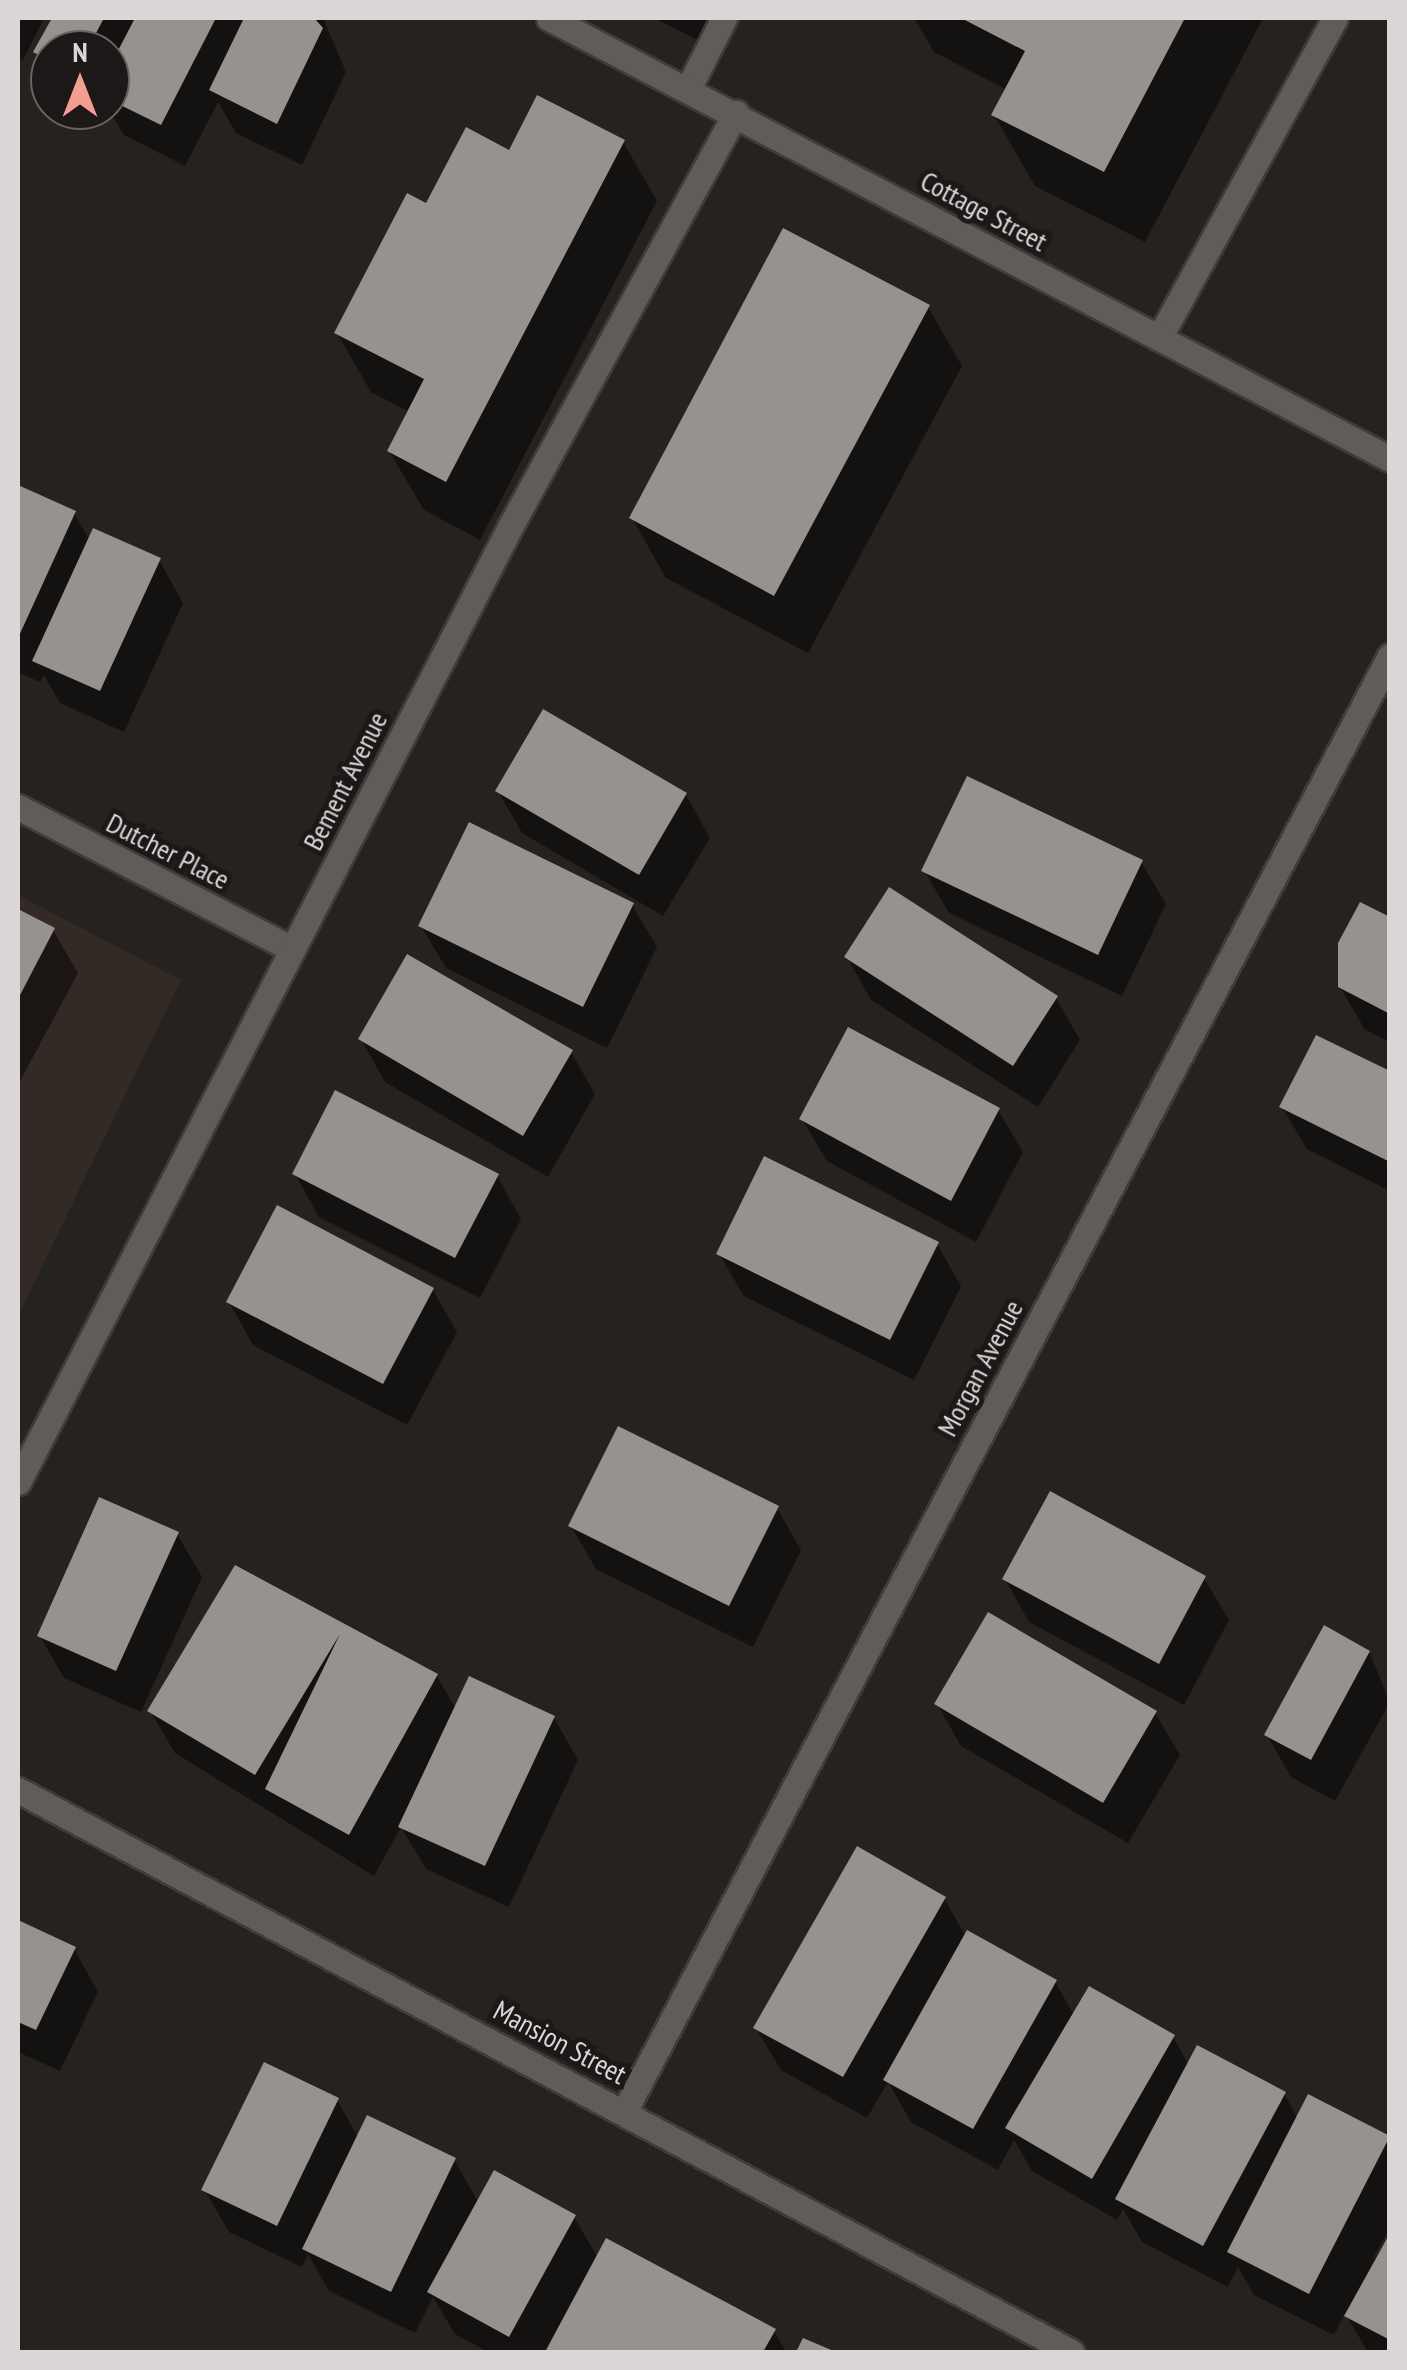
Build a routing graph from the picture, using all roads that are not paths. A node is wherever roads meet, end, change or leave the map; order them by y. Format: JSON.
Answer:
{"nodes":[{"id":1,"x":549,"y":18,"type":"edge"},
{"id":2,"x":724,"y":18,"type":"edge"},
{"id":3,"x":1335,"y":18,"type":"edge"},
{"id":4,"x":688,"y":89,"type":"junction"},
{"id":5,"x":736,"y":113,"type":"junction"},
{"id":6,"x":1159,"y":338,"type":"junction"},
{"id":7,"x":1390,"y":459,"type":"edge"},
{"id":8,"x":1390,"y":656,"type":"edge"},
{"id":9,"x":18,"y":807,"type":"edge"},
{"id":10,"x":292,"y":949,"type":"junction"},
{"id":11,"x":18,"y":1482,"type":"edge"},
{"id":12,"x":18,"y":1790,"type":"edge"},
{"id":13,"x":625,"y":2110,"type":"junction"},
{"id":14,"x":1071,"y":2352,"type":"edge"}],
"edges":[{"from":1,"to":4,"type":"street","name":"Cottage Street"},
{"from":2,"to":4,"type":"street"},
{"from":3,"to":6,"type":"street"},
{"from":4,"to":5,"type":"street","name":"Cottage Street"},
{"from":5,"to":6,"type":"street","name":"Cottage Street"},
{"from":5,"to":10,"type":"street","name":"Bement Avenue"},
{"from":6,"to":7,"type":"street","name":"Cottage Street"},
{"from":8,"to":13,"type":"street","name":"Morgan Avenue"},
{"from":9,"to":10,"type":"street","name":"Dutcher Place"},
{"from":10,"to":11,"type":"street","name":"Bement Avenue"},
{"from":12,"to":13,"type":"street","name":"Mansion Street"},
{"from":13,"to":14,"type":"street","name":"Mansion Street"}]}
